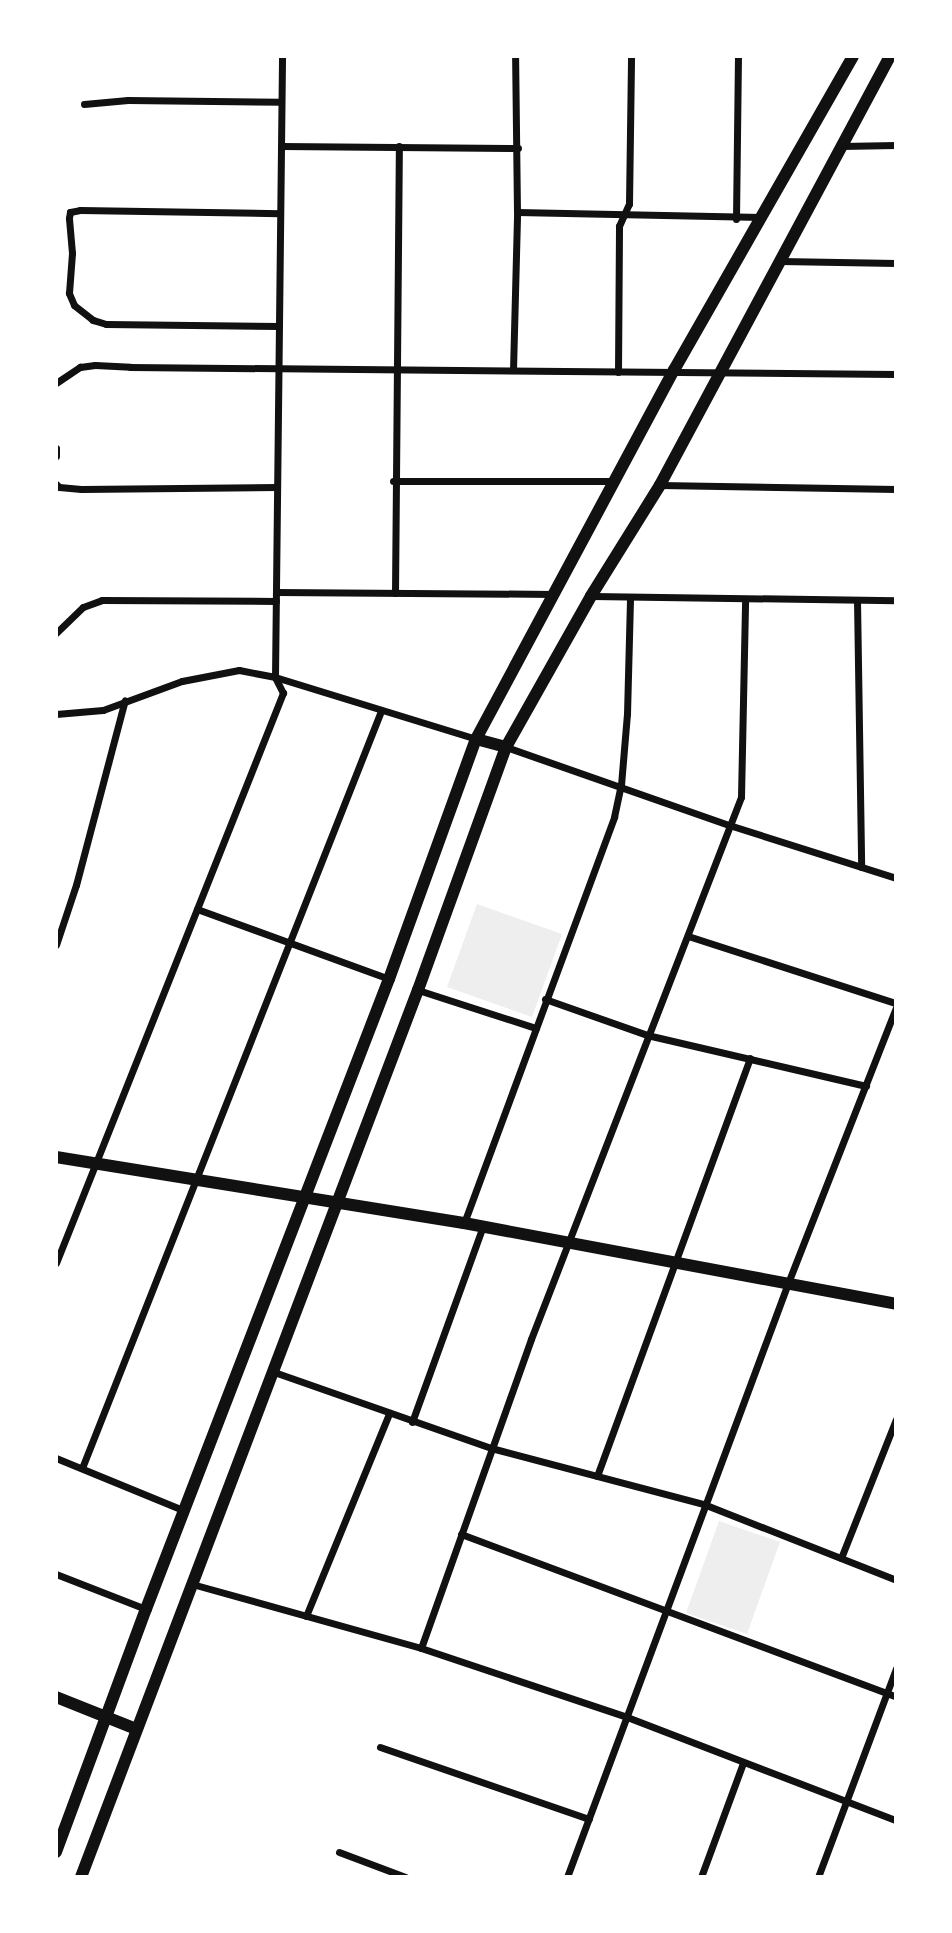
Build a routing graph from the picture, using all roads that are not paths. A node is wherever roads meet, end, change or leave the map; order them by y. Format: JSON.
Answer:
{"nodes":[{"id":1,"x":282,"y":56,"type":"edge"},
{"id":2,"x":515,"y":56,"type":"edge"},
{"id":3,"x":631,"y":56,"type":"edge"},
{"id":4,"x":738,"y":56,"type":"edge"},
{"id":5,"x":853,"y":56,"type":"edge"},
{"id":6,"x":890,"y":56,"type":"edge"},
{"id":7,"x":281,"y":102,"type":"junction"},
{"id":8,"x":84,"y":104,"type":"dead end"},
{"id":9,"x":896,"y":145,"type":"edge"},
{"id":10,"x":281,"y":146,"type":"junction"},
{"id":11,"x":399,"y":146,"type":"junction"},
{"id":12,"x":840,"y":146,"type":"junction"},
{"id":13,"x":518,"y":148,"type":"junction"},
{"id":14,"x":517,"y":212,"type":"junction"},
{"id":15,"x":281,"y":213,"type":"junction"},
{"id":16,"x":624,"y":215,"type":"junction"},
{"id":17,"x":762,"y":217,"type":"junction"},
{"id":18,"x":736,"y":219,"type":"junction"},
{"id":19,"x":780,"y":261,"type":"junction"},
{"id":20,"x":896,"y":263,"type":"edge"},
{"id":21,"x":279,"y":326,"type":"junction"},
{"id":22,"x":279,"y":367,"type":"junction"},
{"id":23,"x":394,"y":370,"type":"junction"},
{"id":24,"x":513,"y":370,"type":"junction"},
{"id":25,"x":674,"y":370,"type":"junction"},
{"id":26,"x":723,"y":371,"type":"junction"},
{"id":27,"x":618,"y":372,"type":"junction"},
{"id":28,"x":896,"y":374,"type":"edge"},
{"id":29,"x":56,"y":383,"type":"edge"},
{"id":30,"x":56,"y":448,"type":"edge"},
{"id":31,"x":56,"y":457,"type":"edge"},
{"id":32,"x":393,"y":481,"type":"junction"},
{"id":33,"x":616,"y":481,"type":"junction"},
{"id":34,"x":56,"y":484,"type":"edge"},
{"id":35,"x":660,"y":485,"type":"junction"},
{"id":36,"x":277,"y":487,"type":"junction"},
{"id":37,"x":896,"y":489,"type":"edge"},
{"id":38,"x":276,"y":592,"type":"junction"},
{"id":39,"x":395,"y":593,"type":"junction"},
{"id":40,"x":554,"y":594,"type":"junction"},
{"id":41,"x":591,"y":596,"type":"junction"},
{"id":42,"x":630,"y":597,"type":"junction"},
{"id":43,"x":745,"y":600,"type":"junction"},
{"id":44,"x":857,"y":600,"type":"junction"},
{"id":45,"x":896,"y":600,"type":"edge"},
{"id":46,"x":276,"y":601,"type":"junction"},
{"id":47,"x":56,"y":633,"type":"edge"},
{"id":48,"x":275,"y":677,"type":"junction"},
{"id":49,"x":125,"y":699,"type":"junction"},
{"id":50,"x":56,"y":702,"type":"edge"},
{"id":51,"x":381,"y":711,"type":"junction"},
{"id":52,"x":57,"y":714,"type":"edge"},
{"id":53,"x":476,"y":739,"type":"junction"},
{"id":54,"x":506,"y":747,"type":"junction"},
{"id":55,"x":621,"y":785,"type":"junction"},
{"id":56,"x":729,"y":825,"type":"junction"},
{"id":57,"x":861,"y":867,"type":"junction"},
{"id":58,"x":896,"y":878,"type":"edge"},
{"id":59,"x":197,"y":909,"type":"junction"},
{"id":60,"x":688,"y":936,"type":"junction"},
{"id":61,"x":56,"y":945,"type":"edge"},
{"id":62,"x":290,"y":945,"type":"junction"},
{"id":63,"x":389,"y":979,"type":"junction"},
{"id":64,"x":418,"y":990,"type":"junction"},
{"id":65,"x":545,"y":999,"type":"junction"},
{"id":66,"x":896,"y":1005,"type":"edge"},
{"id":67,"x":536,"y":1028,"type":"junction"},
{"id":68,"x":647,"y":1035,"type":"junction"},
{"id":69,"x":750,"y":1058,"type":"junction"},
{"id":70,"x":866,"y":1086,"type":"junction"},
{"id":71,"x":56,"y":1157,"type":"edge"},
{"id":72,"x":95,"y":1163,"type":"junction"},
{"id":73,"x":197,"y":1180,"type":"junction"},
{"id":74,"x":304,"y":1199,"type":"junction"},
{"id":75,"x":337,"y":1202,"type":"junction"},
{"id":76,"x":464,"y":1223,"type":"junction"},
{"id":77,"x":483,"y":1226,"type":"junction"},
{"id":78,"x":570,"y":1242,"type":"junction"},
{"id":79,"x":677,"y":1261,"type":"junction"},
{"id":80,"x":56,"y":1264,"type":"edge"},
{"id":81,"x":789,"y":1283,"type":"junction"},
{"id":82,"x":896,"y":1304,"type":"edge"},
{"id":83,"x":274,"y":1372,"type":"junction"},
{"id":84,"x":389,"y":1414,"type":"junction"},
{"id":85,"x":896,"y":1419,"type":"edge"},
{"id":86,"x":412,"y":1422,"type":"junction"},
{"id":87,"x":491,"y":1448,"type":"junction"},
{"id":88,"x":56,"y":1458,"type":"edge"},
{"id":89,"x":82,"y":1468,"type":"junction"},
{"id":90,"x":597,"y":1476,"type":"junction"},
{"id":91,"x":706,"y":1504,"type":"junction"},
{"id":92,"x":185,"y":1511,"type":"junction"},
{"id":93,"x":461,"y":1534,"type":"junction"},
{"id":94,"x":841,"y":1558,"type":"junction"},
{"id":95,"x":56,"y":1574,"type":"edge"},
{"id":96,"x":896,"y":1580,"type":"edge"},
{"id":97,"x":191,"y":1584,"type":"junction"},
{"id":98,"x":146,"y":1609,"type":"junction"},
{"id":99,"x":666,"y":1612,"type":"junction"},
{"id":100,"x":306,"y":1616,"type":"junction"},
{"id":101,"x":421,"y":1648,"type":"junction"},
{"id":102,"x":896,"y":1668,"type":"edge"},
{"id":103,"x":887,"y":1694,"type":"junction"},
{"id":104,"x":56,"y":1697,"type":"edge"},
{"id":105,"x":896,"y":1697,"type":"edge"},
{"id":106,"x":105,"y":1717,"type":"junction"},
{"id":107,"x":627,"y":1717,"type":"junction"},
{"id":108,"x":136,"y":1729,"type":"junction"},
{"id":109,"x":380,"y":1747,"type":"dead end"},
{"id":110,"x":743,"y":1763,"type":"junction"},
{"id":111,"x":848,"y":1802,"type":"junction"},
{"id":112,"x":589,"y":1819,"type":"junction"},
{"id":113,"x":896,"y":1820,"type":"edge"},
{"id":114,"x":61,"y":1824,"type":"edge"},
{"id":115,"x":56,"y":1852,"type":"edge"},
{"id":116,"x":339,"y":1852,"type":"dead end"},
{"id":117,"x":81,"y":1877,"type":"edge"},
{"id":118,"x":405,"y":1877,"type":"edge"},
{"id":119,"x":567,"y":1877,"type":"edge"},
{"id":120,"x":701,"y":1877,"type":"edge"},
{"id":121,"x":819,"y":1877,"type":"edge"}],
"edges":[{"from":1,"to":7,"type":"street"},
{"from":2,"to":13,"type":"street"},
{"from":3,"to":16,"type":"street"},
{"from":4,"to":18,"type":"street"},
{"from":5,"to":17,"type":"street"},
{"from":6,"to":12,"type":"street"},
{"from":7,"to":8,"type":"street"},
{"from":7,"to":10,"type":"street"},
{"from":9,"to":12,"type":"street"},
{"from":10,"to":11,"type":"street"},
{"from":10,"to":15,"type":"street"},
{"from":11,"to":13,"type":"street"},
{"from":11,"to":23,"type":"street"},
{"from":12,"to":19,"type":"street"},
{"from":13,"to":14,"type":"street"},
{"from":14,"to":16,"type":"street"},
{"from":14,"to":24,"type":"street"},
{"from":15,"to":21,"type":"street"},
{"from":15,"to":21,"type":"street"},
{"from":16,"to":18,"type":"street"},
{"from":16,"to":27,"type":"street"},
{"from":17,"to":18,"type":"street"},
{"from":17,"to":25,"type":"street"},
{"from":19,"to":20,"type":"street"},
{"from":19,"to":26,"type":"street"},
{"from":21,"to":22,"type":"street"},
{"from":22,"to":23,"type":"street"},
{"from":22,"to":29,"type":"street"},
{"from":22,"to":36,"type":"street"},
{"from":23,"to":24,"type":"street"},
{"from":23,"to":32,"type":"street"},
{"from":24,"to":27,"type":"street"},
{"from":25,"to":26,"type":"street"},
{"from":25,"to":27,"type":"street"},
{"from":25,"to":33,"type":"street"},
{"from":26,"to":28,"type":"street"},
{"from":26,"to":35,"type":"street"},
{"from":30,"to":31,"type":"street"},
{"from":32,"to":33,"type":"street"},
{"from":32,"to":39,"type":"street"},
{"from":33,"to":40,"type":"street"},
{"from":34,"to":36,"type":"street"},
{"from":35,"to":37,"type":"street"},
{"from":35,"to":41,"type":"street"},
{"from":36,"to":38,"type":"street"},
{"from":38,"to":39,"type":"street"},
{"from":38,"to":46,"type":"street"},
{"from":39,"to":40,"type":"street"},
{"from":40,"to":53,"type":"street"},
{"from":41,"to":42,"type":"street"},
{"from":41,"to":54,"type":"street"},
{"from":42,"to":43,"type":"street"},
{"from":42,"to":55,"type":"street"},
{"from":43,"to":44,"type":"street"},
{"from":43,"to":56,"type":"street"},
{"from":44,"to":45,"type":"street"},
{"from":44,"to":57,"type":"street"},
{"from":46,"to":47,"type":"street"},
{"from":46,"to":48,"type":"street"},
{"from":48,"to":49,"type":"street"},
{"from":48,"to":51,"type":"street"},
{"from":48,"to":59,"type":"street"},
{"from":49,"to":52,"type":"street"},
{"from":49,"to":61,"type":"street"},
{"from":50,"to":52,"type":"street"},
{"from":51,"to":53,"type":"street"},
{"from":51,"to":62,"type":"street"},
{"from":53,"to":54,"type":"street"},
{"from":53,"to":63,"type":"street"},
{"from":54,"to":55,"type":"street"},
{"from":54,"to":64,"type":"street"},
{"from":55,"to":56,"type":"street"},
{"from":55,"to":65,"type":"street"},
{"from":56,"to":57,"type":"street"},
{"from":56,"to":60,"type":"street"},
{"from":57,"to":58,"type":"street"},
{"from":59,"to":62,"type":"street"},
{"from":59,"to":72,"type":"street"},
{"from":60,"to":66,"type":"street"},
{"from":60,"to":68,"type":"street"},
{"from":62,"to":63,"type":"street"},
{"from":62,"to":73,"type":"street"},
{"from":63,"to":74,"type":"street"},
{"from":64,"to":67,"type":"street"},
{"from":64,"to":75,"type":"street"},
{"from":65,"to":67,"type":"street"},
{"from":65,"to":68,"type":"street"},
{"from":66,"to":70,"type":"street"},
{"from":67,"to":76,"type":"street"},
{"from":68,"to":69,"type":"street"},
{"from":68,"to":78,"type":"street"},
{"from":69,"to":70,"type":"street"},
{"from":69,"to":79,"type":"street"},
{"from":70,"to":81,"type":"street"},
{"from":71,"to":72,"type":"street"},
{"from":72,"to":73,"type":"street"},
{"from":72,"to":80,"type":"street"},
{"from":73,"to":74,"type":"street"},
{"from":73,"to":89,"type":"street"},
{"from":74,"to":75,"type":"street"},
{"from":74,"to":92,"type":"street"},
{"from":75,"to":76,"type":"street"},
{"from":75,"to":83,"type":"street"},
{"from":76,"to":77,"type":"street"},
{"from":77,"to":78,"type":"street"},
{"from":77,"to":86,"type":"street"},
{"from":78,"to":79,"type":"street"},
{"from":78,"to":87,"type":"street"},
{"from":79,"to":81,"type":"street"},
{"from":79,"to":90,"type":"street"},
{"from":81,"to":82,"type":"street"},
{"from":81,"to":91,"type":"street"},
{"from":83,"to":84,"type":"street"},
{"from":83,"to":97,"type":"street"},
{"from":84,"to":86,"type":"street"},
{"from":84,"to":100,"type":"street"},
{"from":85,"to":94,"type":"street"},
{"from":86,"to":87,"type":"street"},
{"from":87,"to":90,"type":"street"},
{"from":87,"to":93,"type":"street"},
{"from":88,"to":89,"type":"street"},
{"from":89,"to":92,"type":"street"},
{"from":90,"to":91,"type":"street"},
{"from":91,"to":94,"type":"street"},
{"from":91,"to":99,"type":"street"},
{"from":92,"to":98,"type":"street"},
{"from":93,"to":99,"type":"street"},
{"from":93,"to":101,"type":"street"},
{"from":94,"to":96,"type":"street"},
{"from":95,"to":98,"type":"street"},
{"from":97,"to":100,"type":"street"},
{"from":97,"to":108,"type":"street"},
{"from":98,"to":106,"type":"street"},
{"from":99,"to":103,"type":"street"},
{"from":99,"to":107,"type":"street"},
{"from":100,"to":101,"type":"street"},
{"from":101,"to":107,"type":"street"},
{"from":102,"to":103,"type":"street"},
{"from":103,"to":105,"type":"street"},
{"from":103,"to":111,"type":"street"},
{"from":104,"to":106,"type":"street"},
{"from":106,"to":108,"type":"street"},
{"from":106,"to":114,"type":"street"},
{"from":107,"to":110,"type":"street"},
{"from":107,"to":112,"type":"street"},
{"from":108,"to":117,"type":"street"},
{"from":109,"to":112,"type":"street"},
{"from":110,"to":111,"type":"street"},
{"from":110,"to":120,"type":"street"},
{"from":111,"to":113,"type":"street"},
{"from":111,"to":121,"type":"street"},
{"from":112,"to":119,"type":"street"},
{"from":114,"to":115,"type":"street"},
{"from":116,"to":118,"type":"street"}]}
